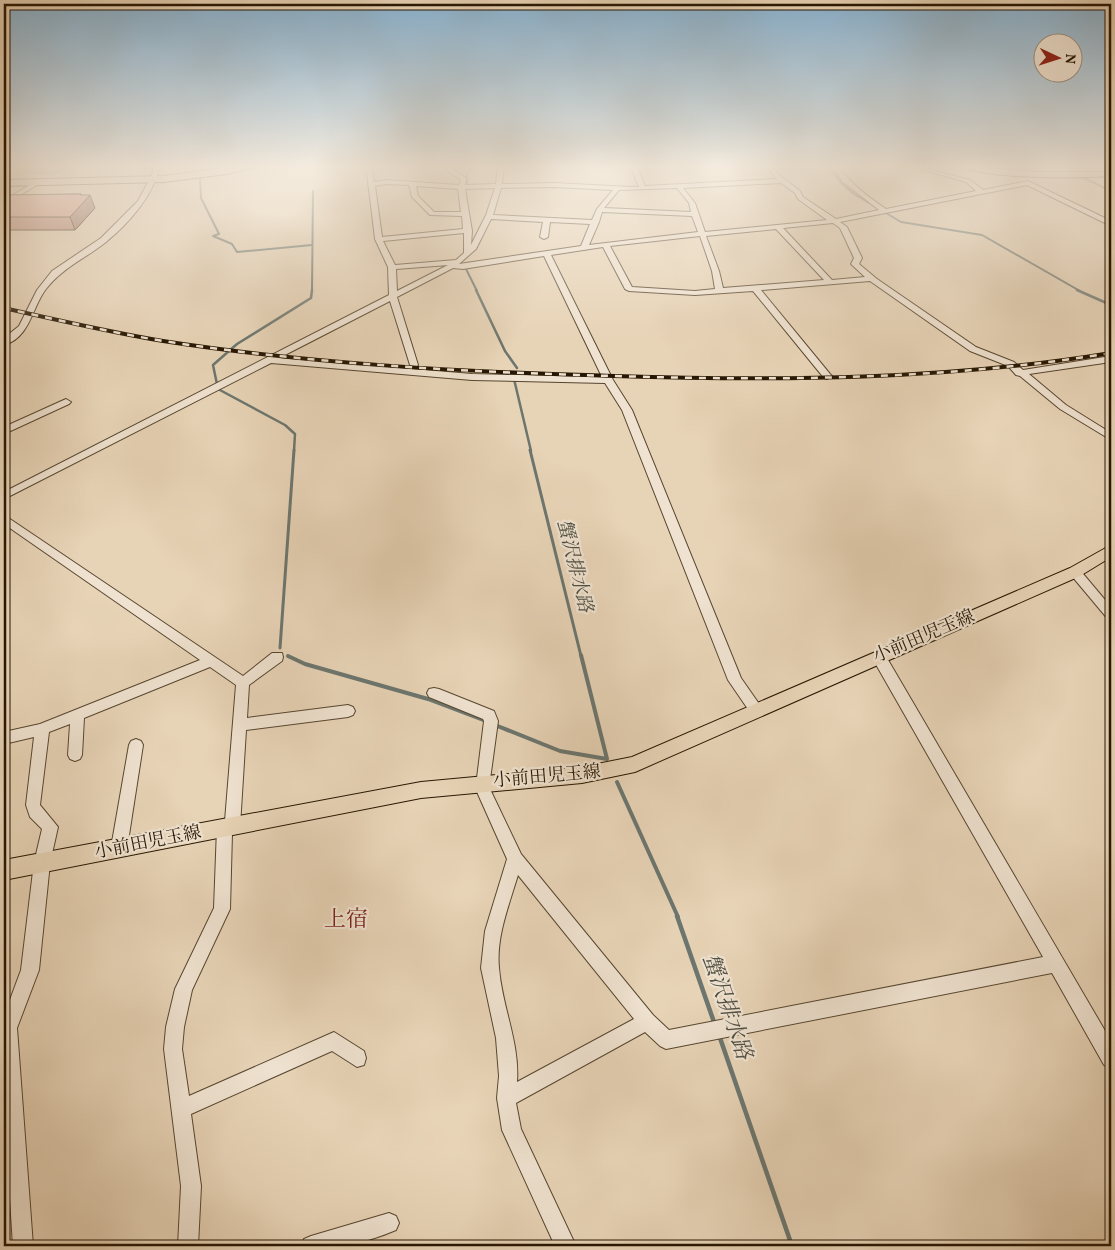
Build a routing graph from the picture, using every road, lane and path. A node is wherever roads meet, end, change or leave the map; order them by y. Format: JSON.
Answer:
{"nodes":[{"id":1,"x":120,"y":223,"type":"edge"},
{"id":2,"x":378,"y":223,"type":"edge"},
{"id":3,"x":466,"y":223,"type":"edge"},
{"id":4,"x":484,"y":223,"type":"edge"},
{"id":5,"x":546,"y":223,"type":"edge"},
{"id":6,"x":595,"y":223,"type":"edge"},
{"id":7,"x":698,"y":223,"type":"edge"},
{"id":8,"x":812,"y":223,"type":"edge"},
{"id":9,"x":837,"y":223,"type":"edge"},
{"id":10,"x":778,"y":227,"type":"junction"},
{"id":11,"x":468,"y":231,"type":"junction"},
{"id":12,"x":701,"y":234,"type":"junction"},
{"id":13,"x":544,"y":237,"type":"dead end"},
{"id":14,"x":380,"y":239,"type":"junction"},
{"id":15,"x":606,"y":245,"type":"junction"},
{"id":16,"x":584,"y":248,"type":"junction"},
{"id":17,"x":468,"y":254,"type":"junction"},
{"id":18,"x":547,"y":254,"type":"junction"},
{"id":19,"x":456,"y":264,"type":"junction"},
{"id":20,"x":392,"y":267,"type":"junction"},
{"id":21,"x":870,"y":279,"type":"junction"},
{"id":22,"x":831,"y":283,"type":"junction"},
{"id":23,"x":756,"y":289,"type":"junction"},
{"id":24,"x":719,"y":291,"type":"junction"},
{"id":25,"x":393,"y":298,"type":"junction"},
{"id":26,"x":4,"y":342,"type":"edge"},
{"id":27,"x":1111,"y":359,"type":"edge"},
{"id":28,"x":270,"y":360,"type":"junction"},
{"id":29,"x":414,"y":365,"type":"dead end"},
{"id":30,"x":1019,"y":373,"type":"junction"},
{"id":31,"x":827,"y":376,"type":"dead end"},
{"id":32,"x":608,"y":380,"type":"junction"},
{"id":33,"x":66,"y":402,"type":"dead end"},
{"id":34,"x":4,"y":431,"type":"edge"},
{"id":35,"x":1111,"y":437,"type":"edge"},
{"id":36,"x":4,"y":496,"type":"edge"},
{"id":37,"x":4,"y":519,"type":"edge"},
{"id":38,"x":1111,"y":550,"type":"edge"},
{"id":39,"x":1075,"y":572,"type":"junction"},
{"id":40,"x":1111,"y":615,"type":"edge"},
{"id":41,"x":277,"y":657,"type":"dead end"},
{"id":42,"x":879,"y":657,"type":"junction"},
{"id":43,"x":211,"y":661,"type":"junction"},
{"id":44,"x":243,"y":683,"type":"junction"},
{"id":45,"x":434,"y":693,"type":"dead end"},
{"id":46,"x":348,"y":711,"type":"dead end"},
{"id":47,"x":757,"y":711,"type":"junction"},
{"id":48,"x":77,"y":714,"type":"junction"},
{"id":49,"x":239,"y":725,"type":"junction"},
{"id":50,"x":42,"y":729,"type":"junction"},
{"id":51,"x":4,"y":738,"type":"edge"},
{"id":52,"x":136,"y":745,"type":"dead end"},
{"id":53,"x":75,"y":754,"type":"dead end"},
{"id":54,"x":482,"y":783,"type":"junction"},
{"id":55,"x":228,"y":827,"type":"junction"},
{"id":56,"x":119,"y":848,"type":"junction"},
{"id":57,"x":515,"y":859,"type":"junction"},
{"id":58,"x":42,"y":863,"type":"junction"},
{"id":59,"x":4,"y":870,"type":"edge"},
{"id":60,"x":1056,"y":963,"type":"junction"},
{"id":61,"x":647,"y":1021,"type":"junction"},
{"id":62,"x":6,"y":1028,"type":"edge"},
{"id":63,"x":357,"y":1058,"type":"dead end"},
{"id":64,"x":1111,"y":1058,"type":"edge"},
{"id":65,"x":506,"y":1098,"type":"junction"},
{"id":66,"x":180,"y":1108,"type":"junction"},
{"id":67,"x":389,"y":1223,"type":"dead end"},
{"id":68,"x":23,"y":1246,"type":"edge"},
{"id":69,"x":188,"y":1246,"type":"edge"},
{"id":70,"x":311,"y":1246,"type":"edge"},
{"id":71,"x":566,"y":1246,"type":"edge"}],
"edges":[{"from":1,"to":26,"type":"street"},
{"from":2,"to":14,"type":"street"},
{"from":3,"to":11,"type":"street"},
{"from":4,"to":17,"type":"street"},
{"from":5,"to":13,"type":"street"},
{"from":6,"to":16,"type":"street"},
{"from":7,"to":12,"type":"street"},
{"from":8,"to":10,"type":"street"},
{"from":9,"to":21,"type":"street"},
{"from":10,"to":12,"type":"street"},
{"from":10,"to":22,"type":"street"},
{"from":11,"to":14,"type":"street"},
{"from":11,"to":17,"type":"street"},
{"from":12,"to":15,"type":"street"},
{"from":12,"to":24,"type":"street"},
{"from":14,"to":20,"type":"street"},
{"from":15,"to":16,"type":"street"},
{"from":15,"to":24,"type":"street"},
{"from":16,"to":18,"type":"street"},
{"from":17,"to":19,"type":"street"},
{"from":18,"to":19,"type":"street"},
{"from":18,"to":32,"type":"street"},
{"from":19,"to":20,"type":"street"},
{"from":19,"to":25,"type":"street"},
{"from":20,"to":25,"type":"street"},
{"from":21,"to":22,"type":"street"},
{"from":21,"to":30,"type":"street"},
{"from":22,"to":23,"type":"street"},
{"from":23,"to":24,"type":"street"},
{"from":23,"to":31,"type":"street"},
{"from":25,"to":28,"type":"street"},
{"from":25,"to":29,"type":"street"},
{"from":27,"to":30,"type":"street"},
{"from":28,"to":32,"type":"street"},
{"from":28,"to":36,"type":"street"},
{"from":30,"to":35,"type":"street"},
{"from":32,"to":47,"type":"street"},
{"from":33,"to":34,"type":"street"},
{"from":37,"to":43,"type":"street"},
{"from":38,"to":39,"type":"main road","name":"小前田児玉線"},
{"from":39,"to":40,"type":"street"},
{"from":39,"to":42,"type":"main road","name":"小前田児玉線"},
{"from":41,"to":44,"type":"street"},
{"from":42,"to":47,"type":"main road","name":"小前田児玉線"},
{"from":42,"to":60,"type":"street"},
{"from":43,"to":44,"type":"street"},
{"from":43,"to":48,"type":"street"},
{"from":44,"to":49,"type":"street"},
{"from":45,"to":54,"type":"street"},
{"from":46,"to":49,"type":"street"},
{"from":47,"to":54,"type":"main road","name":"小前田児玉線"},
{"from":48,"to":50,"type":"street"},
{"from":48,"to":53,"type":"street"},
{"from":49,"to":55,"type":"street"},
{"from":50,"to":51,"type":"street"},
{"from":50,"to":58,"type":"street"},
{"from":52,"to":56,"type":"street"},
{"from":54,"to":55,"type":"main road","name":"小前田児玉線"},
{"from":54,"to":57,"type":"street"},
{"from":55,"to":56,"type":"main road","name":"小前田児玉線"},
{"from":55,"to":66,"type":"street"},
{"from":56,"to":58,"type":"main road","name":"小前田児玉線"},
{"from":57,"to":61,"type":"street"},
{"from":57,"to":65,"type":"street"},
{"from":58,"to":59,"type":"main road","name":"小前田児玉線"},
{"from":58,"to":62,"type":"street"},
{"from":60,"to":61,"type":"street"},
{"from":60,"to":64,"type":"street"},
{"from":61,"to":65,"type":"street"},
{"from":62,"to":68,"type":"street"},
{"from":63,"to":66,"type":"street"},
{"from":65,"to":71,"type":"street"},
{"from":66,"to":69,"type":"street"},
{"from":67,"to":70,"type":"street"}]}
